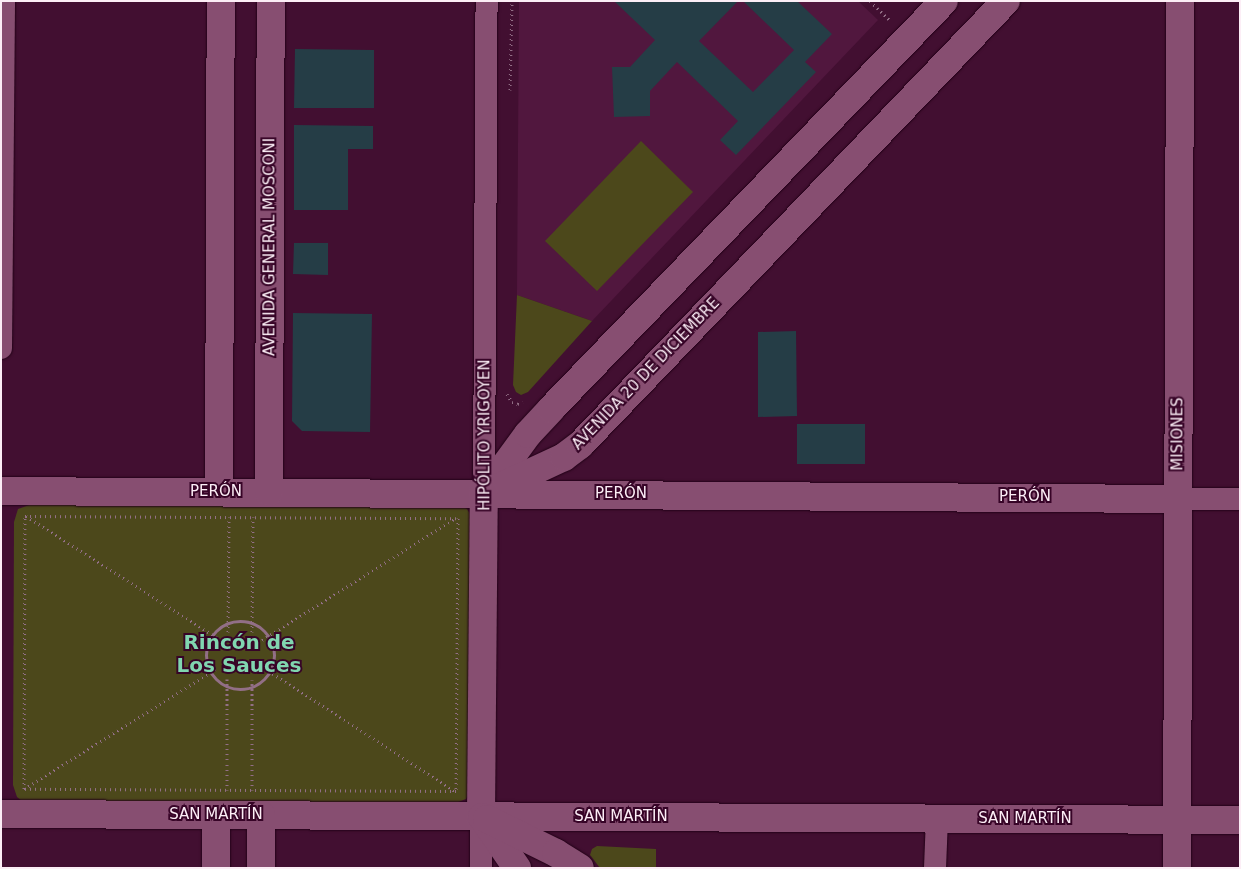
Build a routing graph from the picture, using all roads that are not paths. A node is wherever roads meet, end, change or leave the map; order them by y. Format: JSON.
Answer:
{"nodes":[{"id":1,"x":4,"y":1,"type":"edge"},
{"id":2,"x":221,"y":1,"type":"edge"},
{"id":3,"x":271,"y":1,"type":"edge"},
{"id":4,"x":487,"y":1,"type":"edge"},
{"id":5,"x":944,"y":1,"type":"edge"},
{"id":6,"x":1006,"y":1,"type":"edge"},
{"id":7,"x":1180,"y":1,"type":"edge"},
{"id":8,"x":1,"y":348,"type":"edge"},
{"id":9,"x":1,"y":491,"type":"edge"},
{"id":10,"x":270,"y":492,"type":"junction"},
{"id":11,"x":484,"y":493,"type":"junction"},
{"id":12,"x":1178,"y":498,"type":"junction"},
{"id":13,"x":1240,"y":499,"type":"edge"},
{"id":14,"x":224,"y":504,"type":"junction"},
{"id":15,"x":257,"y":803,"type":"junction"},
{"id":16,"x":1,"y":814,"type":"edge"},
{"id":17,"x":216,"y":815,"type":"junction"},
{"id":18,"x":481,"y":816,"type":"junction"},
{"id":19,"x":936,"y":818,"type":"junction"},
{"id":20,"x":1177,"y":819,"type":"junction"},
{"id":21,"x":1240,"y":820,"type":"edge"},
{"id":22,"x":216,"y":868,"type":"edge"},
{"id":23,"x":261,"y":868,"type":"edge"},
{"id":24,"x":481,"y":868,"type":"edge"},
{"id":25,"x":517,"y":868,"type":"edge"},
{"id":26,"x":580,"y":868,"type":"edge"},
{"id":27,"x":935,"y":868,"type":"edge"},
{"id":28,"x":1177,"y":868,"type":"edge"}],
"edges":[{"from":1,"to":8,"type":"street"},
{"from":2,"to":14,"type":"street"},
{"from":3,"to":10,"type":"street","name":"AVENIDA GENERAL MOSCONI"},
{"from":4,"to":11,"type":"street","name":"HIPÓLITO YRIGOYEN"},
{"from":5,"to":11,"type":"street"},
{"from":6,"to":11,"type":"street","name":"AVENIDA 20 DE DICIEMBRE"},
{"from":7,"to":12,"type":"street","name":"MISIONES"},
{"from":9,"to":14,"type":"street","name":"PERÓN"},
{"from":10,"to":11,"type":"street","name":"PERÓN"},
{"from":10,"to":14,"type":"street","name":"PERÓN"},
{"from":11,"to":12,"type":"street","name":"PERÓN"},
{"from":11,"to":18,"type":"street","name":"HIPÓLITO YRIGOYEN"},
{"from":12,"to":13,"type":"street","name":"PERÓN"},
{"from":12,"to":20,"type":"street","name":"MISIONES"},
{"from":15,"to":17,"type":"street","name":"SAN MARTÍN"},
{"from":15,"to":18,"type":"street","name":"SAN MARTÍN"},
{"from":15,"to":23,"type":"street"},
{"from":16,"to":17,"type":"street","name":"SAN MARTÍN"},
{"from":17,"to":22,"type":"street"},
{"from":18,"to":19,"type":"street","name":"SAN MARTÍN"},
{"from":18,"to":24,"type":"street","name":"HIPÓLITO YRIGOYEN"},
{"from":18,"to":25,"type":"street"},
{"from":18,"to":26,"type":"street"},
{"from":19,"to":20,"type":"street","name":"SAN MARTÍN"},
{"from":19,"to":27,"type":"street"},
{"from":20,"to":21,"type":"street","name":"SAN MARTÍN"},
{"from":20,"to":28,"type":"street","name":"MISIONES"}]}
